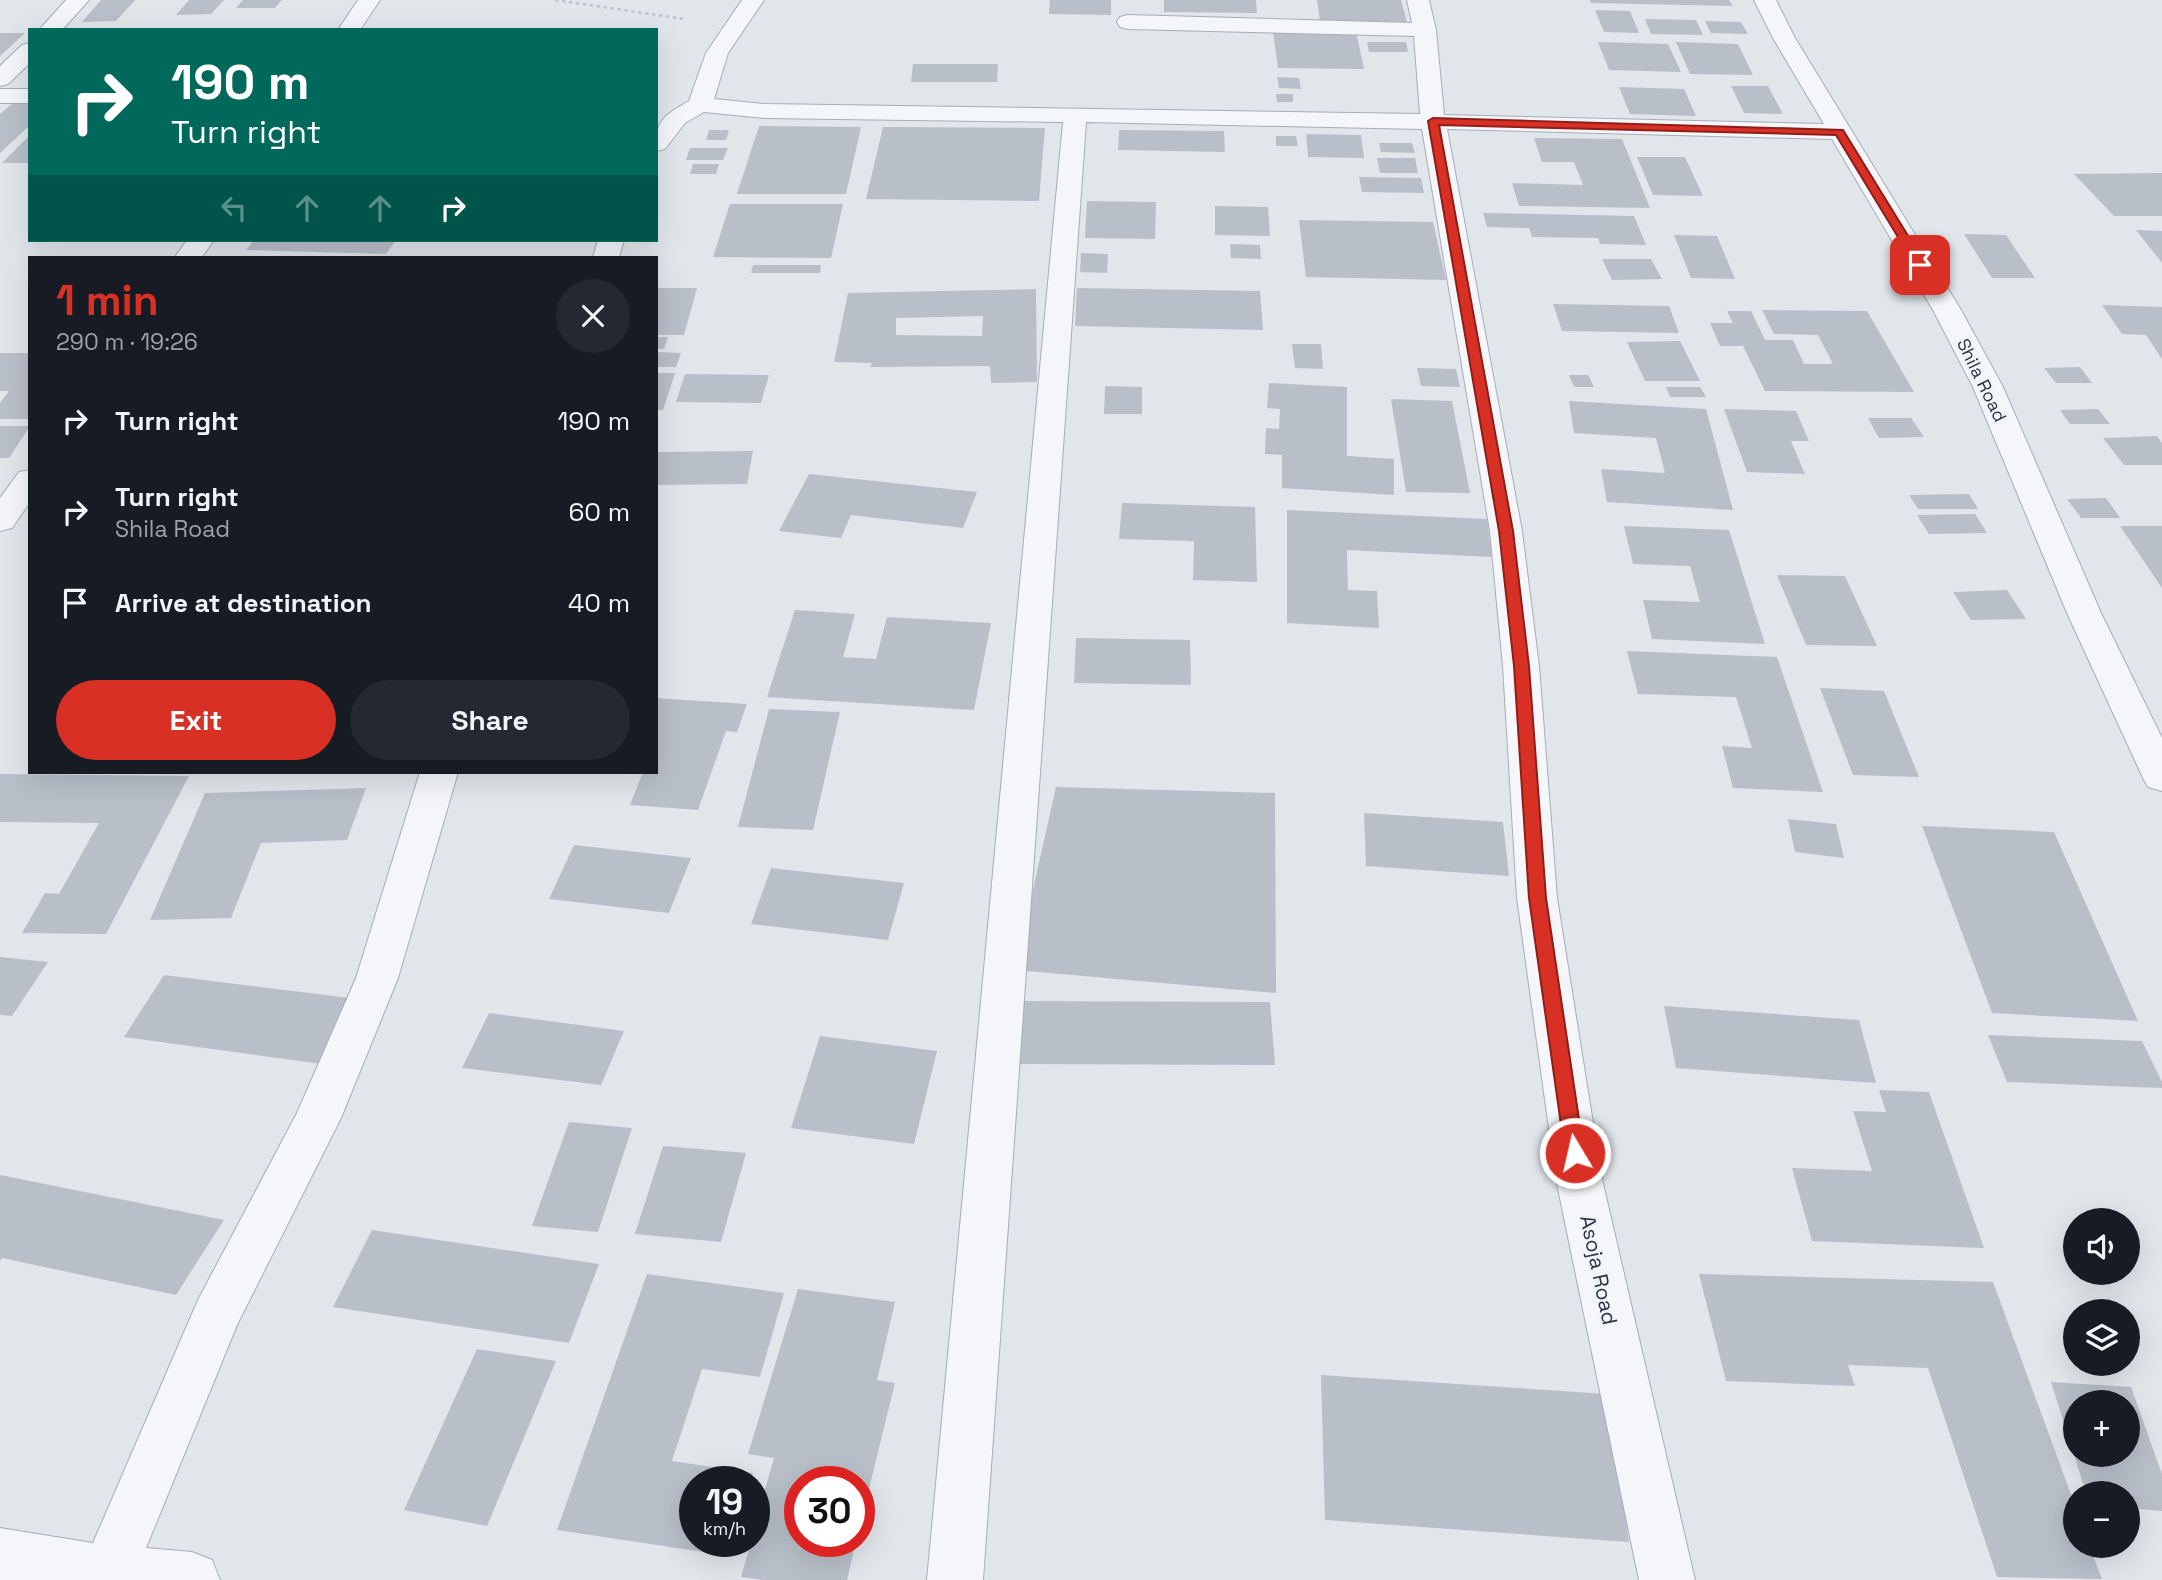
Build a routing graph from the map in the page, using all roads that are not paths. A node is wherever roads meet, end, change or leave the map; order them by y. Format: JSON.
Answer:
{"nodes":[{"id":1,"x":78,"y":0,"type":"edge"},
{"id":2,"x":369,"y":0,"type":"edge"},
{"id":3,"x":753,"y":0,"type":"edge"},
{"id":4,"x":1765,"y":0,"type":"edge"},
{"id":5,"x":1421,"y":15,"type":"edge"},
{"id":6,"x":1128,"y":22,"type":"dead end"},
{"id":7,"x":52,"y":28,"type":"edge"},
{"id":8,"x":350,"y":28,"type":"edge"},
{"id":9,"x":28,"y":52,"type":"edge"},
{"id":10,"x":0,"y":79,"type":"edge"},
{"id":11,"x":0,"y":96,"type":"edge"},
{"id":12,"x":28,"y":96,"type":"edge"},
{"id":13,"x":700,"y":105,"type":"junction"},
{"id":14,"x":666,"y":116,"type":"edge"},
{"id":15,"x":1076,"y":116,"type":"junction"},
{"id":16,"x":1433,"y":121,"type":"junction"},
{"id":17,"x":1840,"y":132,"type":"junction"},
{"id":18,"x":658,"y":138,"type":"edge"},
{"id":19,"x":199,"y":242,"type":"edge"},
{"id":20,"x":189,"y":256,"type":"edge"},
{"id":21,"x":28,"y":482,"type":"edge"},
{"id":22,"x":0,"y":521,"type":"edge"},
{"id":23,"x":438,"y":774,"type":"edge"},
{"id":24,"x":2162,"y":778,"type":"edge"},
{"id":25,"x":0,"y":1556,"type":"edge"},
{"id":26,"x":108,"y":1573,"type":"junction"},
{"id":27,"x":192,"y":1580,"type":"edge"},
{"id":28,"x":955,"y":1580,"type":"edge"},
{"id":29,"x":1667,"y":1580,"type":"edge"}],
"edges":[{"from":1,"to":7,"type":"street"},
{"from":2,"to":8,"type":"street"},
{"from":3,"to":13,"type":"street"},
{"from":4,"to":17,"type":"street","name":"Shila Road"},
{"from":5,"to":6,"type":"street"},
{"from":5,"to":16,"type":"street","name":"Asoja Road"},
{"from":9,"to":10,"type":"street"},
{"from":11,"to":12,"type":"street"},
{"from":13,"to":14,"type":"street"},
{"from":13,"to":15,"type":"street"},
{"from":14,"to":18,"type":"street"},
{"from":15,"to":16,"type":"street"},
{"from":15,"to":28,"type":"street"},
{"from":16,"to":17,"type":"street"},
{"from":16,"to":29,"type":"street","name":"Asoja Road"},
{"from":17,"to":24,"type":"street","name":"Shila Road"},
{"from":19,"to":20,"type":"street"},
{"from":21,"to":22,"type":"street"},
{"from":23,"to":26,"type":"street"},
{"from":25,"to":26,"type":"street"},
{"from":26,"to":27,"type":"street"}]}
